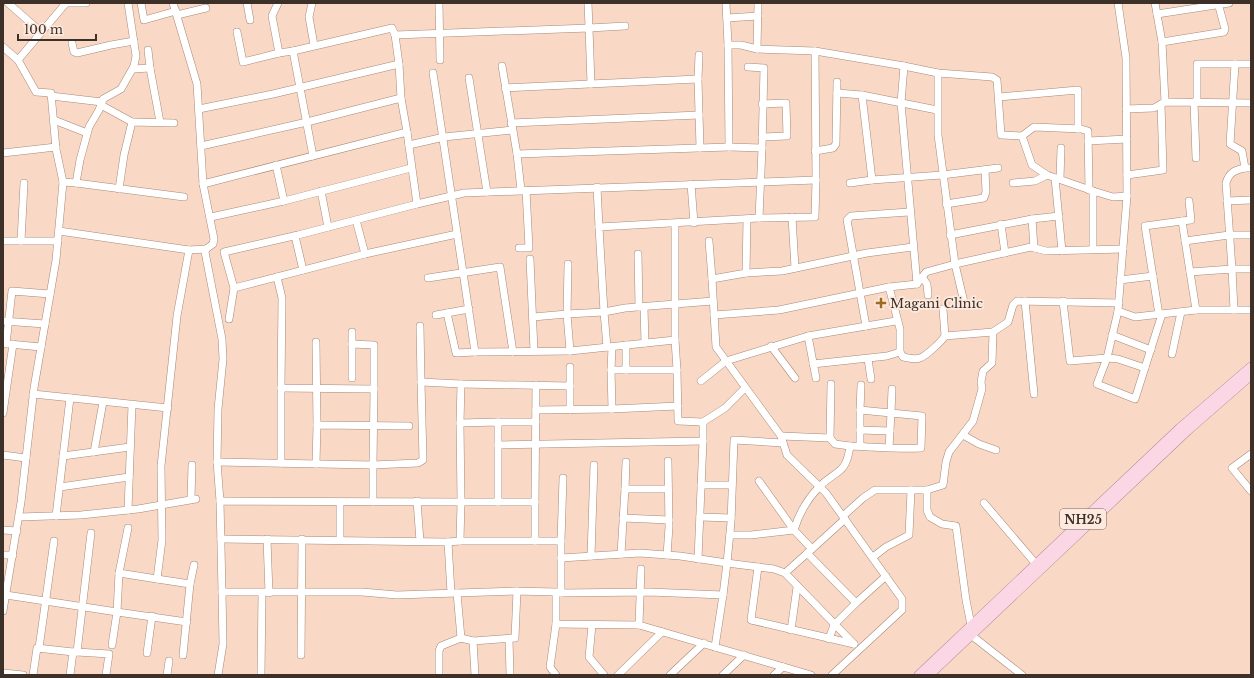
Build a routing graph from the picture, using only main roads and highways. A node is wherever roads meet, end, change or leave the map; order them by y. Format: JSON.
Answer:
{"nodes":[{"id":1,"x":1251,"y":367,"type":"edge"},
{"id":2,"x":1249,"y":380,"type":"edge"},
{"id":3,"x":919,"y":675,"type":"edge"},
{"id":4,"x":929,"y":675,"type":"edge"}],
"edges":[{"from":1,"to":3,"type":"main road","number":"NH25"},
{"from":2,"to":4,"type":"main road","number":"NH25"}]}
